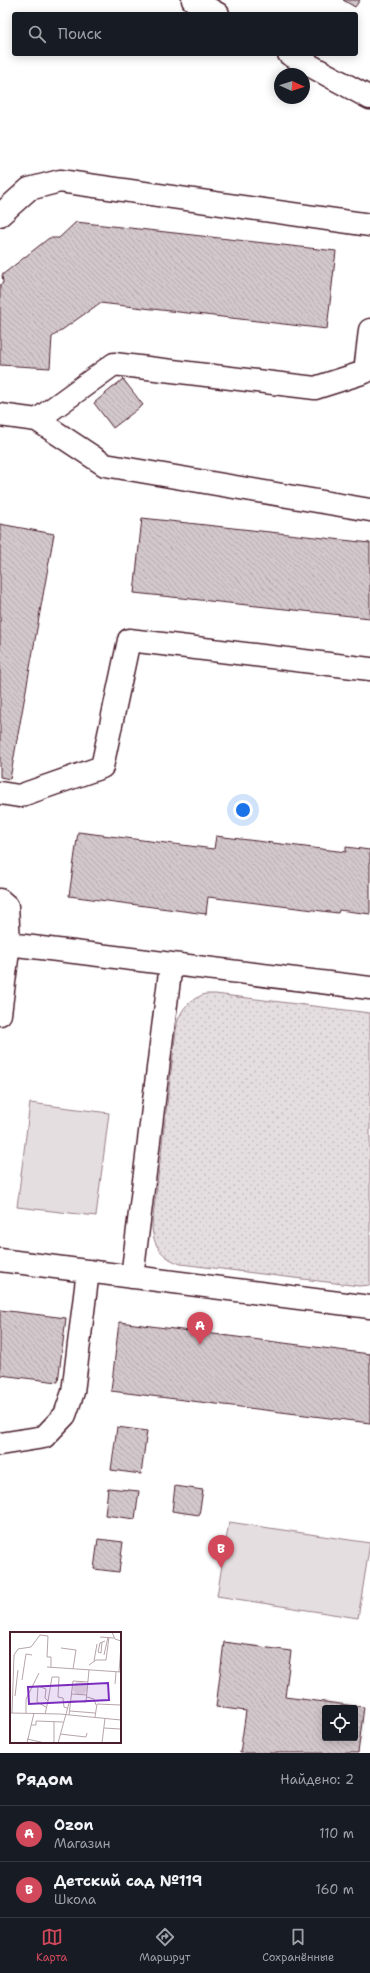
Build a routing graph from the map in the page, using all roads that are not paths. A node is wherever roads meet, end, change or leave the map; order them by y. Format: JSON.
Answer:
{"nodes":[{"id":1,"x":193,"y":0,"type":"edge"},
{"id":2,"x":214,"y":12,"type":"edge"},
{"id":3,"x":294,"y":56,"type":"edge"},
{"id":4,"x":370,"y":98,"type":"edge"},
{"id":5,"x":0,"y":215,"type":"edge"},
{"id":6,"x":370,"y":225,"type":"edge"},
{"id":7,"x":370,"y":330,"type":"edge"},
{"id":8,"x":0,"y":415,"type":"edge"},
{"id":9,"x":37,"y":420,"type":"junction"},
{"id":10,"x":370,"y":510,"type":"edge"},
{"id":11,"x":370,"y":669,"type":"edge"},
{"id":12,"x":0,"y":793,"type":"edge"},
{"id":13,"x":0,"y":900,"type":"edge"},
{"id":14,"x":4,"y":943,"type":"edge"},
{"id":15,"x":171,"y":964,"type":"junction"},
{"id":16,"x":370,"y":988,"type":"edge"},
{"id":17,"x":0,"y":1014,"type":"edge"},
{"id":18,"x":0,"y":1260,"type":"edge"},
{"id":19,"x":88,"y":1271,"type":"junction"},
{"id":20,"x":132,"y":1277,"type":"junction"},
{"id":21,"x":370,"y":1307,"type":"edge"},
{"id":22,"x":0,"y":1444,"type":"edge"}],
"edges":[{"from":1,"to":2,"type":"street"},
{"from":3,"to":4,"type":"street"},
{"from":5,"to":6,"type":"street"},
{"from":7,"to":9,"type":"street"},
{"from":8,"to":9,"type":"street"},
{"from":9,"to":10,"type":"street"},
{"from":11,"to":12,"type":"street"},
{"from":13,"to":14,"type":"street"},
{"from":14,"to":15,"type":"street"},
{"from":14,"to":17,"type":"street"},
{"from":15,"to":16,"type":"street"},
{"from":15,"to":20,"type":"street"},
{"from":18,"to":19,"type":"street"},
{"from":19,"to":20,"type":"street"},
{"from":19,"to":22,"type":"street"},
{"from":20,"to":21,"type":"street"}]}
